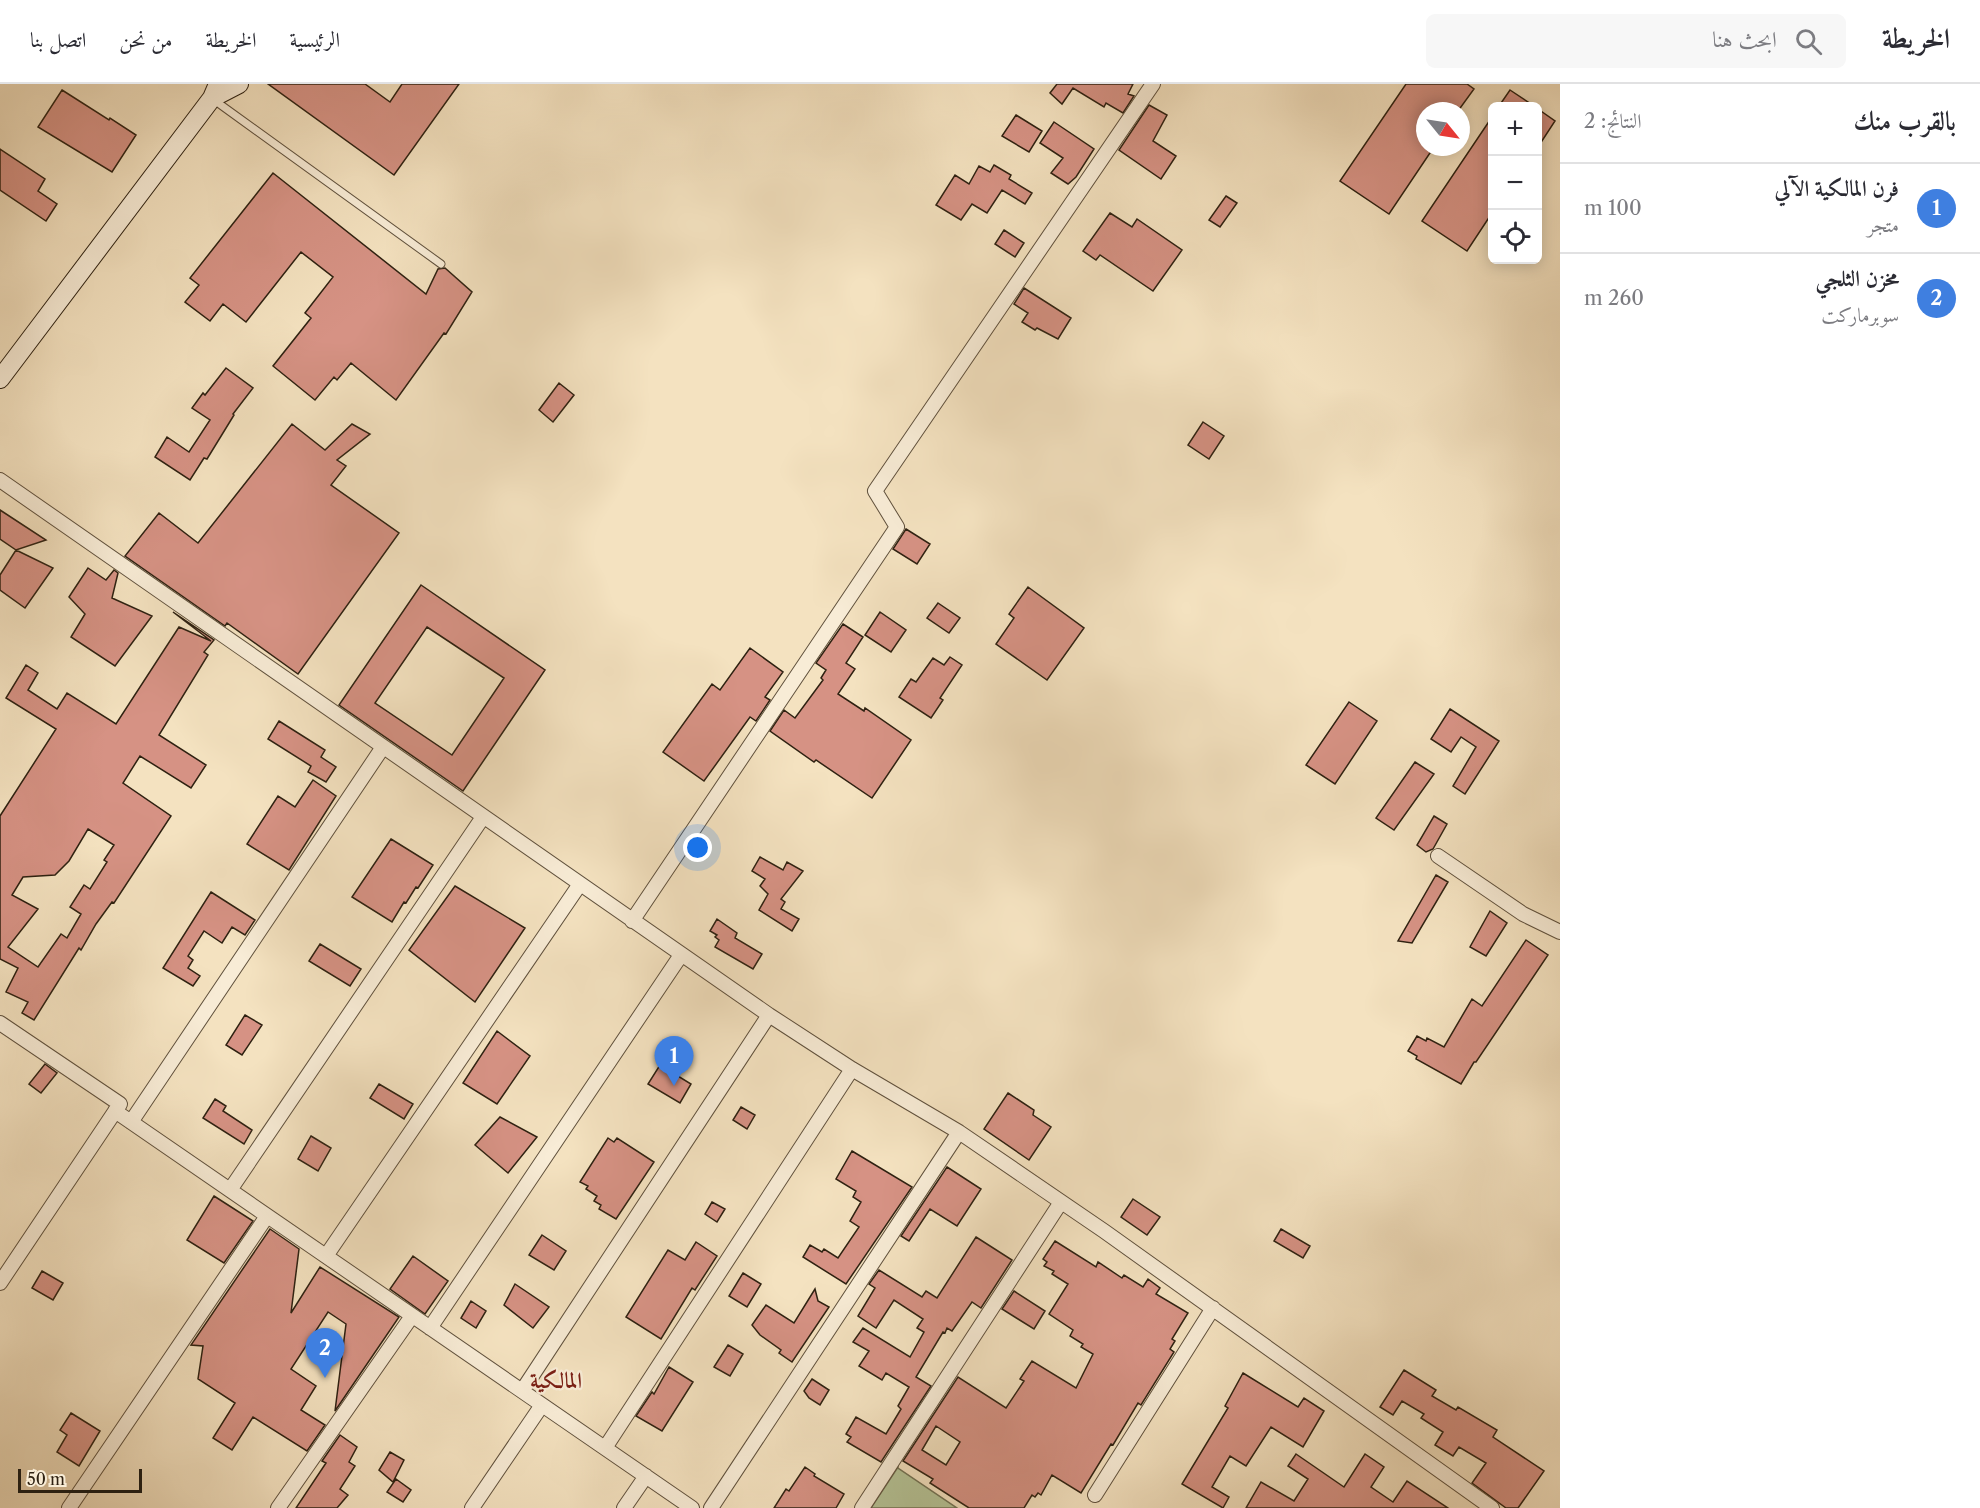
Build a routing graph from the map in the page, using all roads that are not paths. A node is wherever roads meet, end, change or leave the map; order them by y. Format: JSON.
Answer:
{"nodes":[{"id":1,"x":239,"y":84,"type":"edge"},
{"id":2,"x":1153,"y":84,"type":"edge"},
{"id":3,"x":215,"y":91,"type":"edge"},
{"id":4,"x":441,"y":264,"type":"dead end"},
{"id":5,"x":0,"y":379,"type":"edge"},
{"id":6,"x":0,"y":480,"type":"edge"},
{"id":7,"x":382,"y":747,"type":"junction"},
{"id":8,"x":483,"y":817,"type":"junction"},
{"id":9,"x":1438,"y":856,"type":"dead end"},
{"id":10,"x":579,"y":884,"type":"junction"},
{"id":11,"x":632,"y":921,"type":"junction"},
{"id":12,"x":1560,"y":932,"type":"edge"},
{"id":13,"x":681,"y":955,"type":"junction"},
{"id":14,"x":769,"y":1015,"type":"junction"},
{"id":15,"x":0,"y":1023,"type":"edge"},
{"id":16,"x":852,"y":1069,"type":"junction"},
{"id":17,"x":115,"y":1111,"type":"junction"},
{"id":18,"x":131,"y":1122,"type":"junction"},
{"id":19,"x":959,"y":1132,"type":"junction"},
{"id":20,"x":230,"y":1190,"type":"junction"},
{"id":21,"x":1061,"y":1202,"type":"junction"},
{"id":22,"x":267,"y":1216,"type":"junction"},
{"id":23,"x":326,"y":1256,"type":"junction"},
{"id":24,"x":0,"y":1283,"type":"edge"},
{"id":25,"x":1212,"y":1308,"type":"junction"},
{"id":26,"x":412,"y":1316,"type":"junction"},
{"id":27,"x":430,"y":1328,"type":"junction"},
{"id":28,"x":522,"y":1391,"type":"junction"},
{"id":29,"x":542,"y":1405,"type":"junction"},
{"id":30,"x":606,"y":1448,"type":"junction"},
{"id":31,"x":646,"y":1476,"type":"junction"},
{"id":32,"x":1095,"y":1495,"type":"dead end"},
{"id":33,"x":69,"y":1508,"type":"edge"},
{"id":34,"x":278,"y":1508,"type":"edge"},
{"id":35,"x":472,"y":1508,"type":"edge"},
{"id":36,"x":624,"y":1508,"type":"edge"},
{"id":37,"x":692,"y":1508,"type":"edge"},
{"id":38,"x":711,"y":1508,"type":"edge"},
{"id":39,"x":862,"y":1508,"type":"edge"},
{"id":40,"x":1492,"y":1508,"type":"edge"}],
"edges":[{"from":1,"to":3,"type":"main road"},
{"from":2,"to":11,"type":"street"},
{"from":3,"to":4,"type":"lane"},
{"from":3,"to":5,"type":"main road"},
{"from":6,"to":7,"type":"street"},
{"from":7,"to":8,"type":"street"},
{"from":7,"to":18,"type":"street"},
{"from":8,"to":10,"type":"street"},
{"from":8,"to":20,"type":"street"},
{"from":9,"to":12,"type":"street"},
{"from":10,"to":11,"type":"street"},
{"from":10,"to":23,"type":"street"},
{"from":11,"to":13,"type":"street"},
{"from":13,"to":14,"type":"street"},
{"from":13,"to":27,"type":"street"},
{"from":14,"to":16,"type":"street"},
{"from":14,"to":28,"type":"street"},
{"from":15,"to":17,"type":"street"},
{"from":16,"to":19,"type":"street"},
{"from":16,"to":30,"type":"street"},
{"from":17,"to":18,"type":"street"},
{"from":17,"to":24,"type":"street"},
{"from":18,"to":20,"type":"street"},
{"from":19,"to":21,"type":"street"},
{"from":19,"to":38,"type":"street"},
{"from":20,"to":22,"type":"street"},
{"from":21,"to":25,"type":"street"},
{"from":21,"to":39,"type":"street"},
{"from":22,"to":23,"type":"street"},
{"from":22,"to":33,"type":"street"},
{"from":23,"to":26,"type":"street"},
{"from":25,"to":32,"type":"street"},
{"from":25,"to":40,"type":"street"},
{"from":26,"to":27,"type":"street"},
{"from":26,"to":34,"type":"street"},
{"from":27,"to":28,"type":"street"},
{"from":28,"to":29,"type":"street"},
{"from":29,"to":30,"type":"street"},
{"from":29,"to":35,"type":"street"},
{"from":30,"to":31,"type":"street"},
{"from":31,"to":36,"type":"street"},
{"from":31,"to":37,"type":"street"}]}
